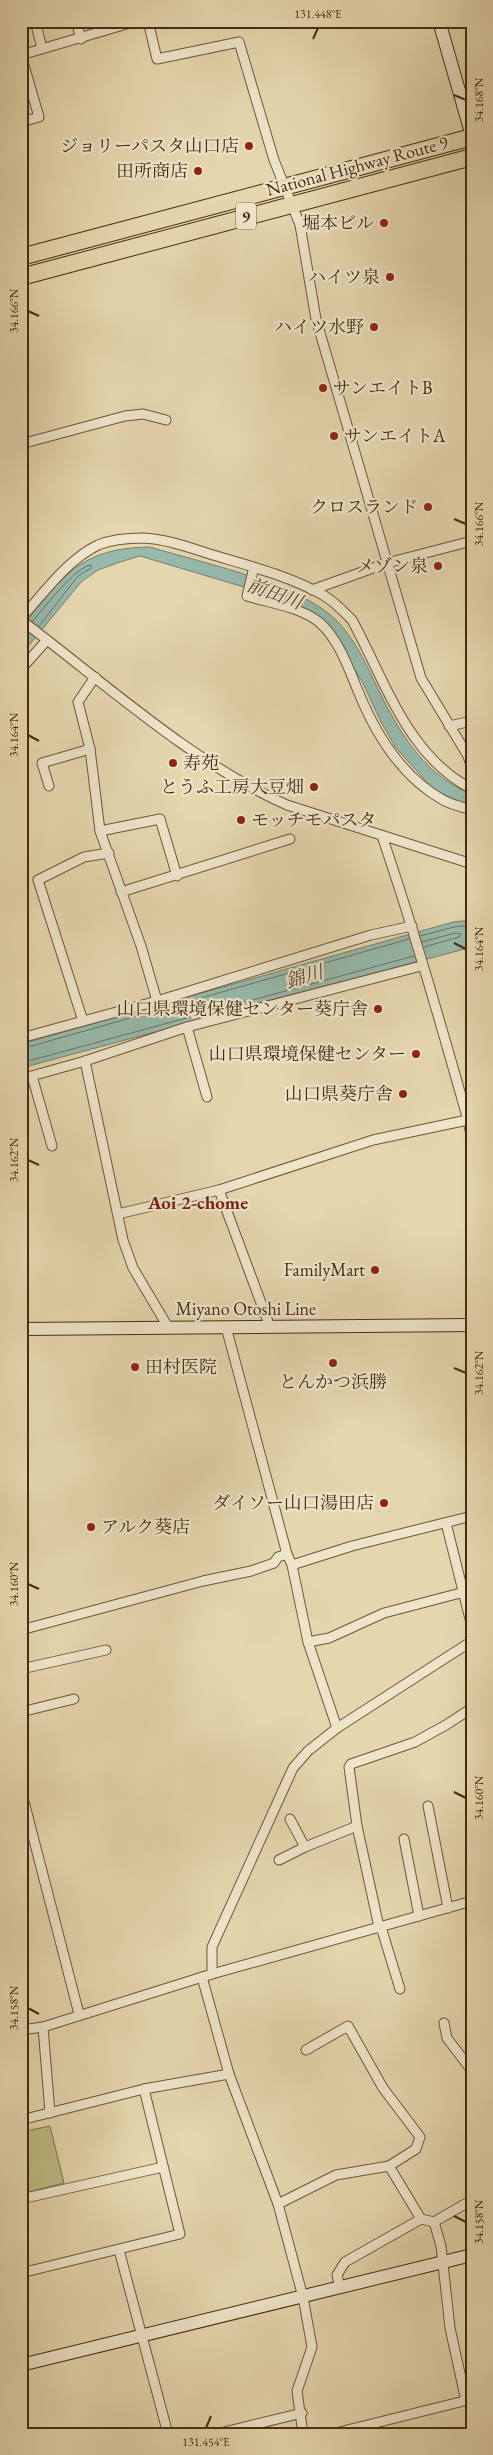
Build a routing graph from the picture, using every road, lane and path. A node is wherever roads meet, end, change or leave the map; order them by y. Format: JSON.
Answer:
{"nodes":[{"id":1,"x":35,"y":21,"type":"edge"},
{"id":2,"x":76,"y":21,"type":"edge"},
{"id":3,"x":137,"y":21,"type":"edge"},
{"id":4,"x":148,"y":21,"type":"edge"},
{"id":5,"x":439,"y":21,"type":"edge"},
{"id":6,"x":118,"y":24,"type":"edge"},
{"id":7,"x":81,"y":39,"type":"junction"},
{"id":8,"x":42,"y":48,"type":"junction"},
{"id":9,"x":21,"y":122,"type":"edge"},
{"id":10,"x":472,"y":137,"type":"edge"},
{"id":11,"x":472,"y":157,"type":"edge"},
{"id":12,"x":286,"y":187,"type":"junction"},
{"id":13,"x":293,"y":204,"type":"junction"},
{"id":14,"x":21,"y":257,"type":"edge"},
{"id":15,"x":21,"y":277,"type":"edge"},
{"id":16,"x":166,"y":420,"type":"dead end"},
{"id":17,"x":21,"y":444,"type":"edge"},
{"id":18,"x":472,"y":541,"type":"edge"},
{"id":19,"x":387,"y":563,"type":"junction"},
{"id":20,"x":254,"y":568,"type":"junction"},
{"id":21,"x":312,"y":590,"type":"junction"},
{"id":22,"x":21,"y":619,"type":"edge"},
{"id":23,"x":47,"y":640,"type":"junction"},
{"id":24,"x":21,"y":669,"type":"edge"},
{"id":25,"x":95,"y":677,"type":"junction"},
{"id":26,"x":472,"y":721,"type":"edge"},
{"id":27,"x":449,"y":726,"type":"junction"},
{"id":28,"x":90,"y":749,"type":"junction"},
{"id":29,"x":472,"y":768,"type":"edge"},
{"id":30,"x":49,"y":786,"type":"dead end"},
{"id":31,"x":472,"y":789,"type":"edge"},
{"id":32,"x":472,"y":810,"type":"edge"},
{"id":33,"x":100,"y":830,"type":"junction"},
{"id":34,"x":382,"y":836,"type":"junction"},
{"id":35,"x":290,"y":840,"type":"dead end"},
{"id":36,"x":109,"y":853,"type":"junction"},
{"id":37,"x":472,"y":864,"type":"edge"},
{"id":38,"x":177,"y":876,"type":"junction"},
{"id":39,"x":121,"y":892,"type":"junction"},
{"id":40,"x":412,"y":926,"type":"junction"},
{"id":41,"x":421,"y":966,"type":"junction"},
{"id":42,"x":156,"y":1000,"type":"junction"},
{"id":43,"x":83,"y":1021,"type":"junction"},
{"id":44,"x":187,"y":1027,"type":"junction"},
{"id":45,"x":21,"y":1038,"type":"edge"},
{"id":46,"x":85,"y":1061,"type":"junction"},
{"id":47,"x":32,"y":1076,"type":"junction"},
{"id":48,"x":21,"y":1079,"type":"edge"},
{"id":49,"x":207,"y":1097,"type":"dead end"},
{"id":50,"x":470,"y":1120,"type":"edge"},
{"id":51,"x":472,"y":1140,"type":"edge"},
{"id":52,"x":52,"y":1146,"type":"dead end"},
{"id":53,"x":219,"y":1190,"type":"junction"},
{"id":54,"x":118,"y":1214,"type":"junction"},
{"id":55,"x":472,"y":1325,"type":"edge"},
{"id":56,"x":168,"y":1327,"type":"junction"},
{"id":57,"x":226,"y":1327,"type":"junction"},
{"id":58,"x":270,"y":1327,"type":"junction"},
{"id":59,"x":21,"y":1329,"type":"edge"},
{"id":60,"x":472,"y":1516,"type":"edge"},
{"id":61,"x":446,"y":1523,"type":"junction"},
{"id":62,"x":287,"y":1554,"type":"junction"},
{"id":63,"x":292,"y":1565,"type":"junction"},
{"id":64,"x":472,"y":1590,"type":"edge"},
{"id":65,"x":461,"y":1592,"type":"junction"},
{"id":66,"x":472,"y":1627,"type":"edge"},
{"id":67,"x":21,"y":1630,"type":"edge"},
{"id":68,"x":472,"y":1641,"type":"edge"},
{"id":69,"x":308,"y":1642,"type":"junction"},
{"id":70,"x":106,"y":1650,"type":"dead end"},
{"id":71,"x":21,"y":1669,"type":"edge"},
{"id":72,"x":74,"y":1699,"type":"dead end"},
{"id":73,"x":472,"y":1708,"type":"edge"},
{"id":74,"x":21,"y":1712,"type":"edge"},
{"id":75,"x":337,"y":1728,"type":"junction"},
{"id":76,"x":21,"y":1790,"type":"edge"},
{"id":77,"x":428,"y":1806,"type":"dead end"},
{"id":78,"x":290,"y":1819,"type":"dead end"},
{"id":79,"x":357,"y":1826,"type":"junction"},
{"id":80,"x":404,"y":1840,"type":"dead end"},
{"id":81,"x":305,"y":1846,"type":"junction"},
{"id":82,"x":279,"y":1860,"type":"dead end"},
{"id":83,"x":472,"y":1901,"type":"edge"},
{"id":84,"x":448,"y":1908,"type":"junction"},
{"id":85,"x":419,"y":1916,"type":"junction"},
{"id":86,"x":380,"y":1927,"type":"junction"},
{"id":87,"x":212,"y":1974,"type":"junction"},
{"id":88,"x":202,"y":1977,"type":"junction"},
{"id":89,"x":400,"y":1990,"type":"dead end"},
{"id":90,"x":79,"y":2014,"type":"junction"},
{"id":91,"x":444,"y":2024,"type":"dead end"},
{"id":92,"x":43,"y":2027,"type":"junction"},
{"id":93,"x":21,"y":2030,"type":"edge"},
{"id":94,"x":306,"y":2050,"type":"dead end"},
{"id":95,"x":472,"y":2071,"type":"edge"},
{"id":96,"x":229,"y":2074,"type":"junction"},
{"id":97,"x":144,"y":2089,"type":"junction"},
{"id":98,"x":50,"y":2113,"type":"junction"},
{"id":99,"x":21,"y":2120,"type":"edge"},
{"id":100,"x":163,"y":2166,"type":"junction"},
{"id":101,"x":389,"y":2166,"type":"junction"},
{"id":102,"x":21,"y":2199,"type":"edge"},
{"id":103,"x":472,"y":2200,"type":"edge"},
{"id":104,"x":278,"y":2204,"type":"junction"},
{"id":105,"x":420,"y":2219,"type":"junction"},
{"id":106,"x":434,"y":2222,"type":"junction"},
{"id":107,"x":119,"y":2250,"type":"junction"},
{"id":108,"x":472,"y":2255,"type":"edge"},
{"id":109,"x":444,"y":2262,"type":"junction"},
{"id":110,"x":21,"y":2273,"type":"edge"},
{"id":111,"x":340,"y":2287,"type":"junction"},
{"id":112,"x":303,"y":2297,"type":"junction"},
{"id":113,"x":140,"y":2335,"type":"junction"},
{"id":114,"x":21,"y":2365,"type":"edge"},
{"id":115,"x":469,"y":2400,"type":"edge"},
{"id":116,"x":302,"y":2413,"type":"junction"},
{"id":117,"x":168,"y":2434,"type":"edge"},
{"id":118,"x":216,"y":2434,"type":"edge"},
{"id":119,"x":303,"y":2434,"type":"edge"},
{"id":120,"x":331,"y":2434,"type":"edge"}],
"edges":[{"from":1,"to":8,"type":"street"},
{"from":2,"to":7,"type":"street"},
{"from":3,"to":6,"type":"street"},
{"from":4,"to":12,"type":"street"},
{"from":5,"to":10,"type":"street"},
{"from":6,"to":7,"type":"street"},
{"from":7,"to":8,"type":"street"},
{"from":8,"to":9,"type":"street"},
{"from":10,"to":12,"type":"highway","name":"National Highway Route 9","number":"9"},
{"from":11,"to":13,"type":"highway","name":"National Highway Route 9","number":"9"},
{"from":12,"to":13,"type":"street"},
{"from":12,"to":14,"type":"highway","name":"National Highway Route 9","number":"9"},
{"from":13,"to":15,"type":"highway","name":"National Highway Route 9","number":"9"},
{"from":13,"to":19,"type":"street"},
{"from":16,"to":17,"type":"street"},
{"from":18,"to":19,"type":"street"},
{"from":19,"to":21,"type":"street"},
{"from":19,"to":27,"type":"street"},
{"from":20,"to":21,"type":"street"},
{"from":20,"to":22,"type":"street"},
{"from":20,"to":32,"type":"street"},
{"from":21,"to":31,"type":"street"},
{"from":22,"to":23,"type":"street"},
{"from":23,"to":24,"type":"street"},
{"from":23,"to":25,"type":"street"},
{"from":25,"to":28,"type":"street"},
{"from":25,"to":34,"type":"street"},
{"from":26,"to":27,"type":"street"},
{"from":27,"to":29,"type":"street"},
{"from":28,"to":30,"type":"street"},
{"from":28,"to":33,"type":"street"},
{"from":33,"to":36,"type":"street"},
{"from":33,"to":38,"type":"street"},
{"from":34,"to":37,"type":"street"},
{"from":34,"to":40,"type":"street"},
{"from":35,"to":38,"type":"street"},
{"from":36,"to":39,"type":"street"},
{"from":36,"to":43,"type":"street"},
{"from":38,"to":39,"type":"street"},
{"from":39,"to":42,"type":"street"},
{"from":40,"to":41,"type":"street"},
{"from":40,"to":42,"type":"street"},
{"from":41,"to":44,"type":"street"},
{"from":41,"to":50,"type":"street"},
{"from":42,"to":43,"type":"street"},
{"from":43,"to":45,"type":"street"},
{"from":44,"to":46,"type":"street"},
{"from":44,"to":49,"type":"street"},
{"from":46,"to":47,"type":"street"},
{"from":46,"to":54,"type":"street"},
{"from":47,"to":48,"type":"street"},
{"from":47,"to":52,"type":"street"},
{"from":50,"to":51,"type":"street"},
{"from":50,"to":53,"type":"street"},
{"from":53,"to":54,"type":"street"},
{"from":53,"to":58,"type":"street"},
{"from":54,"to":56,"type":"street"},
{"from":55,"to":58,"type":"street","name":"Miyano Otoshi Line"},
{"from":56,"to":57,"type":"street","name":"Miyano Otoshi Line"},
{"from":56,"to":59,"type":"street","name":"Miyano Otoshi Line"},
{"from":57,"to":58,"type":"street","name":"Miyano Otoshi Line"},
{"from":57,"to":62,"type":"street"},
{"from":60,"to":61,"type":"street"},
{"from":61,"to":63,"type":"street"},
{"from":61,"to":65,"type":"street"},
{"from":62,"to":63,"type":"street"},
{"from":62,"to":67,"type":"street"},
{"from":63,"to":69,"type":"street"},
{"from":64,"to":65,"type":"street"},
{"from":65,"to":66,"type":"street"},
{"from":65,"to":69,"type":"street"},
{"from":68,"to":75,"type":"street"},
{"from":69,"to":75,"type":"street"},
{"from":70,"to":71,"type":"street"},
{"from":72,"to":74,"type":"street"},
{"from":73,"to":79,"type":"street"},
{"from":75,"to":87,"type":"street"},
{"from":76,"to":90,"type":"street"},
{"from":77,"to":84,"type":"street"},
{"from":78,"to":81,"type":"street"},
{"from":79,"to":81,"type":"street"},
{"from":79,"to":86,"type":"street"},
{"from":80,"to":85,"type":"street"},
{"from":81,"to":82,"type":"street"},
{"from":83,"to":84,"type":"street"},
{"from":84,"to":85,"type":"street"},
{"from":85,"to":86,"type":"street"},
{"from":86,"to":87,"type":"street"},
{"from":86,"to":89,"type":"street"},
{"from":87,"to":88,"type":"street"},
{"from":88,"to":90,"type":"street"},
{"from":88,"to":96,"type":"street"},
{"from":90,"to":92,"type":"street"},
{"from":91,"to":95,"type":"street"},
{"from":92,"to":93,"type":"street"},
{"from":92,"to":98,"type":"street"},
{"from":94,"to":101,"type":"street"},
{"from":96,"to":97,"type":"street"},
{"from":96,"to":104,"type":"street"},
{"from":97,"to":98,"type":"street"},
{"from":97,"to":100,"type":"street"},
{"from":98,"to":99,"type":"street"},
{"from":100,"to":102,"type":"street"},
{"from":100,"to":107,"type":"street"},
{"from":101,"to":104,"type":"street"},
{"from":101,"to":105,"type":"street"},
{"from":103,"to":106,"type":"street"},
{"from":104,"to":112,"type":"street"},
{"from":105,"to":106,"type":"street"},
{"from":105,"to":111,"type":"street"},
{"from":106,"to":109,"type":"street"},
{"from":107,"to":110,"type":"street"},
{"from":107,"to":113,"type":"street"},
{"from":108,"to":109,"type":"street"},
{"from":109,"to":111,"type":"street"},
{"from":109,"to":115,"type":"street"},
{"from":111,"to":112,"type":"street"},
{"from":112,"to":113,"type":"street"},
{"from":112,"to":116,"type":"street"},
{"from":113,"to":114,"type":"street"},
{"from":113,"to":117,"type":"street"},
{"from":115,"to":120,"type":"street"},
{"from":116,"to":118,"type":"street"},
{"from":116,"to":119,"type":"street"}]}
